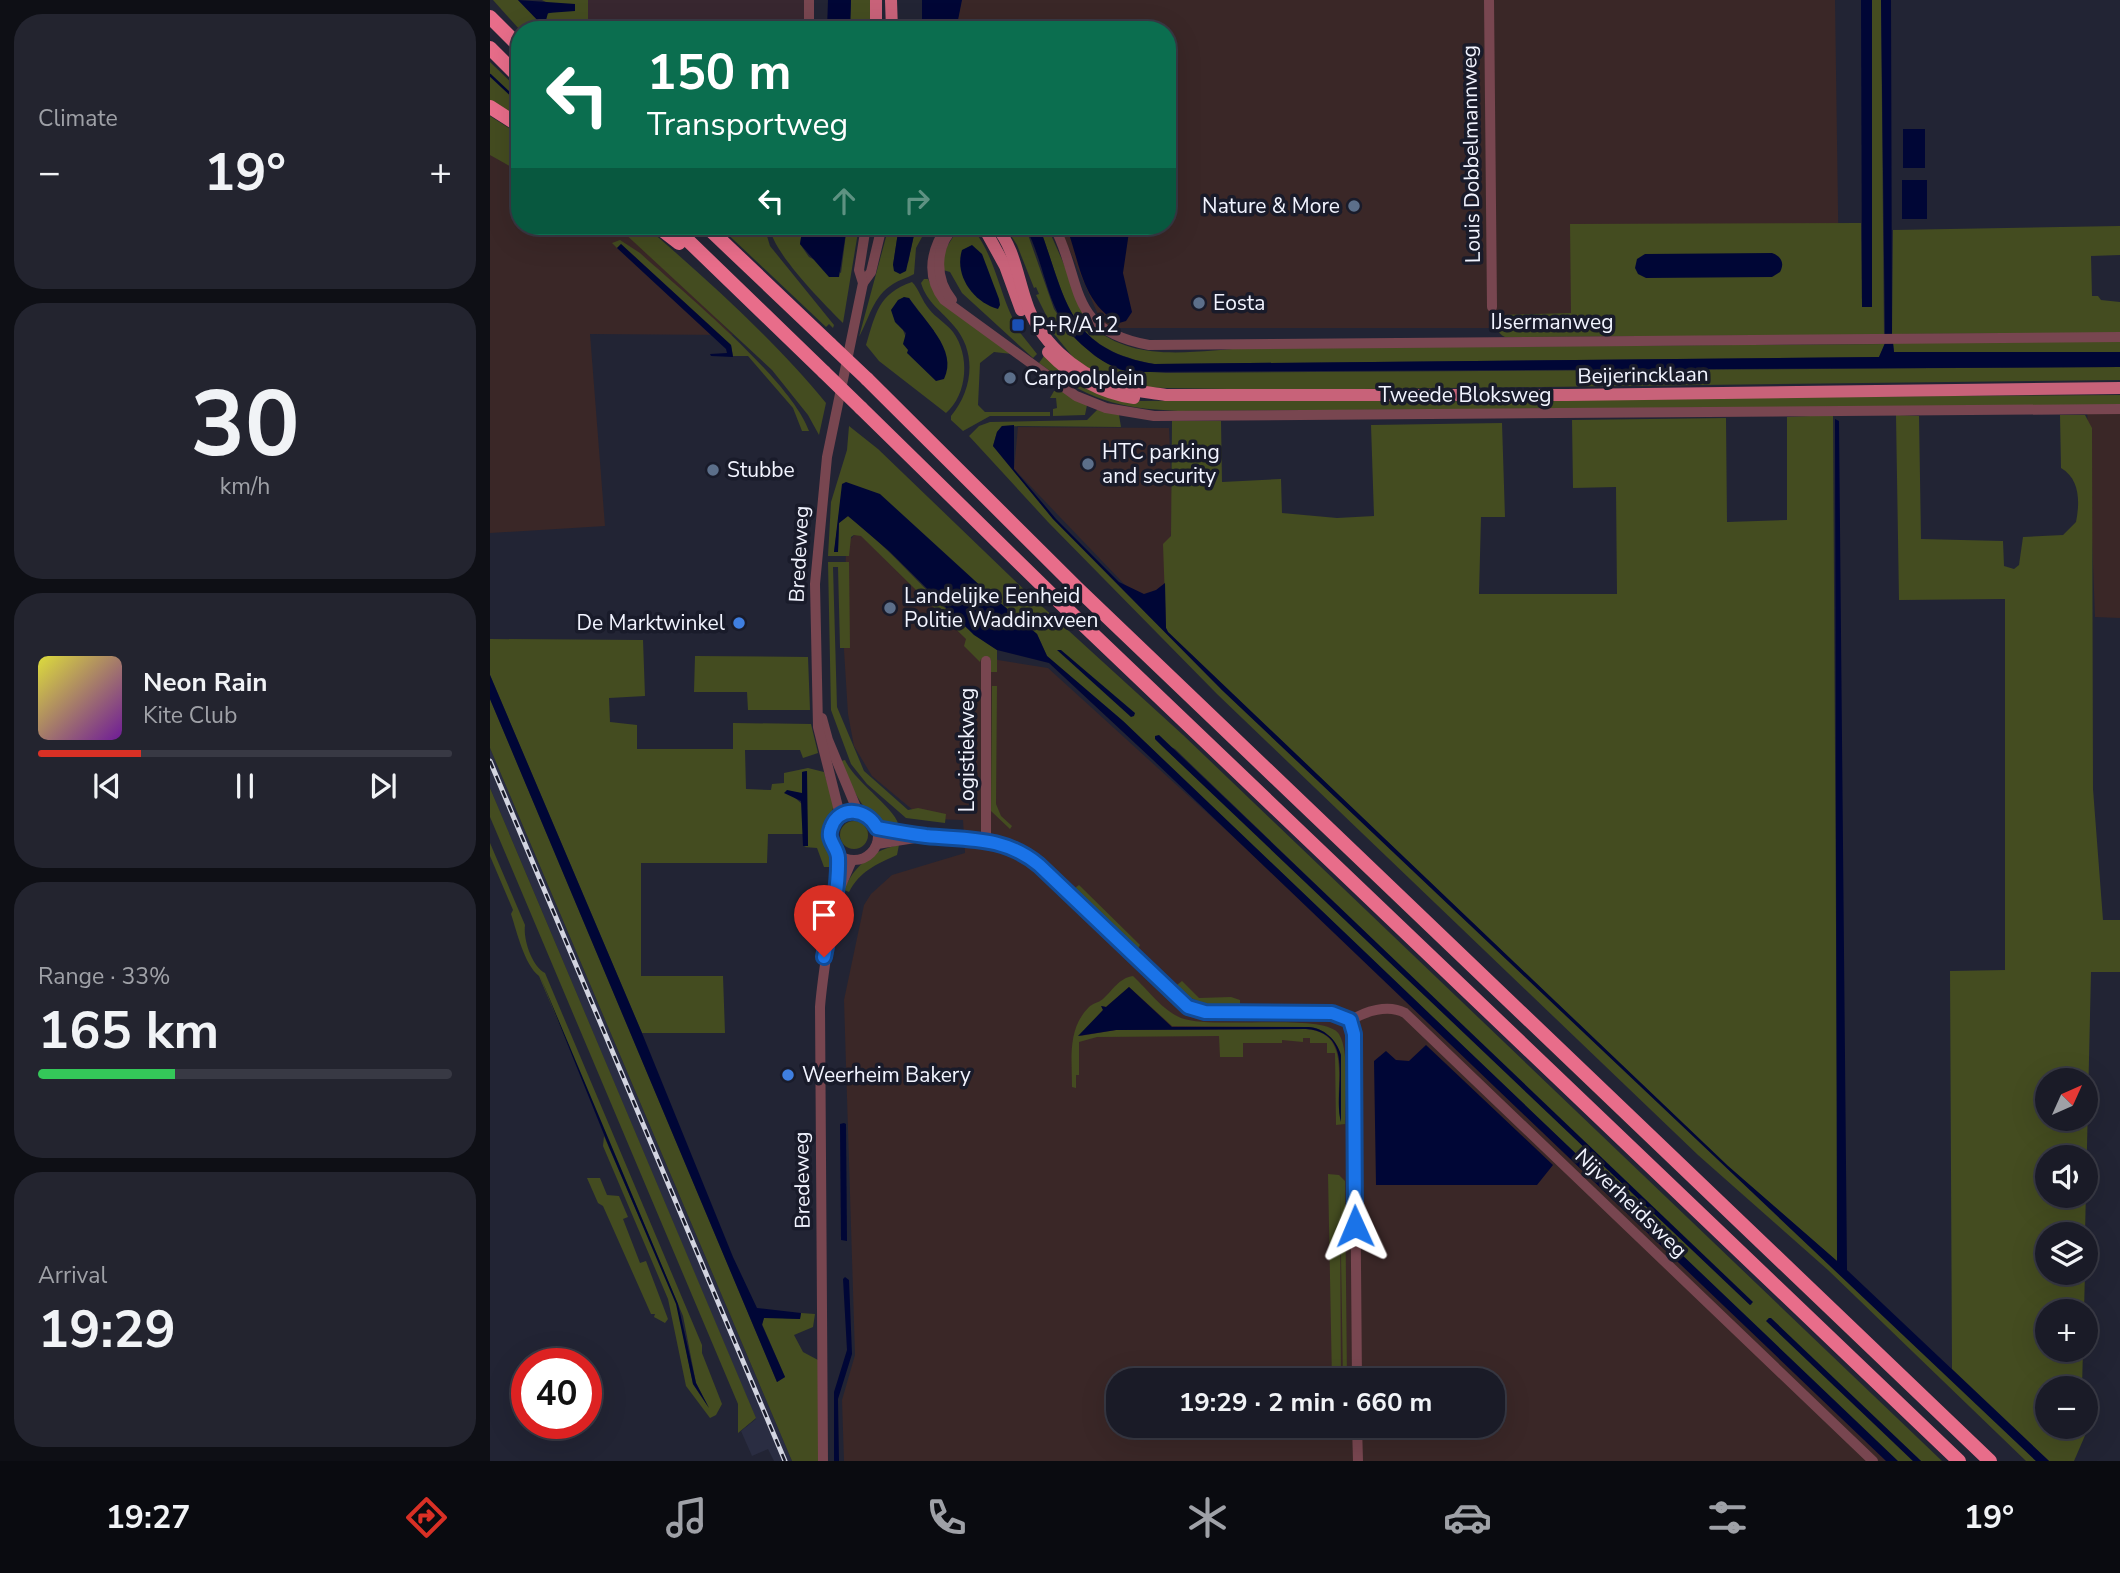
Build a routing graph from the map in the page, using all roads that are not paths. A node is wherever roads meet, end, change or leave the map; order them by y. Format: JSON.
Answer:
{"nodes":[{"id":1,"x":809,"y":0,"type":"edge"},
{"id":2,"x":876,"y":0,"type":"edge"},
{"id":3,"x":891,"y":0,"type":"edge"},
{"id":4,"x":1489,"y":0,"type":"edge"},
{"id":5,"x":490,"y":17,"type":"edge"},
{"id":6,"x":810,"y":21,"type":"edge"},
{"id":7,"x":876,"y":21,"type":"edge"},
{"id":8,"x":892,"y":21,"type":"edge"},
{"id":9,"x":511,"y":38,"type":"edge"},
{"id":10,"x":490,"y":48,"type":"edge"},
{"id":11,"x":511,"y":69,"type":"edge"},
{"id":12,"x":490,"y":107,"type":"edge"},
{"id":13,"x":511,"y":120,"type":"edge"},
{"id":14,"x":668,"y":235,"type":"edge"},
{"id":15,"x":682,"y":235,"type":"edge"},
{"id":16,"x":715,"y":235,"type":"edge"},
{"id":17,"x":865,"y":235,"type":"edge"},
{"id":18,"x":881,"y":235,"type":"edge"},
{"id":19,"x":942,"y":235,"type":"edge"},
{"id":20,"x":950,"y":235,"type":"edge"},
{"id":21,"x":987,"y":235,"type":"edge"},
{"id":22,"x":1002,"y":235,"type":"edge"},
{"id":23,"x":1057,"y":235,"type":"edge"},
{"id":24,"x":863,"y":283,"type":"junction"},
{"id":25,"x":1492,"y":307,"type":"dead end"},
{"id":26,"x":761,"y":311,"type":"junction"},
{"id":27,"x":966,"y":316,"type":"junction"},
{"id":28,"x":2120,"y":337,"type":"edge"},
{"id":29,"x":2120,"y":388,"type":"edge"},
{"id":30,"x":1166,"y":395,"type":"junction"},
{"id":31,"x":2120,"y":409,"type":"edge"},
{"id":32,"x":986,"y":660,"type":"dead end"},
{"id":33,"x":818,"y":706,"type":"junction"},
{"id":34,"x":858,"y":812,"type":"junction"},
{"id":35,"x":840,"y":816,"type":"junction"},
{"id":36,"x":877,"y":828,"type":"junction"},
{"id":37,"x":927,"y":836,"type":"junction"},
{"id":38,"x":986,"y":839,"type":"junction"},
{"id":39,"x":877,"y":844,"type":"junction"},
{"id":40,"x":838,"y":854,"type":"junction"},
{"id":41,"x":852,"y":860,"type":"junction"},
{"id":42,"x":835,"y":900,"type":"junction"},
{"id":43,"x":1350,"y":1020,"type":"junction"},
{"id":44,"x":1357,"y":1368,"type":"edge"},
{"id":45,"x":1357,"y":1438,"type":"edge"},
{"id":46,"x":822,"y":1461,"type":"edge"},
{"id":47,"x":1357,"y":1461,"type":"edge"},
{"id":48,"x":1873,"y":1461,"type":"edge"},
{"id":49,"x":1959,"y":1461,"type":"edge"},
{"id":50,"x":1990,"y":1461,"type":"edge"}],
"edges":[{"from":1,"to":6,"type":"street"},
{"from":2,"to":7,"type":"main road"},
{"from":3,"to":8,"type":"main road"},
{"from":4,"to":25,"type":"street","name":"Louis Dobbelmannweg"},
{"from":5,"to":9,"type":"highway"},
{"from":10,"to":11,"type":"highway"},
{"from":12,"to":13,"type":"highway"},
{"from":14,"to":26,"type":"highway"},
{"from":15,"to":26,"type":"highway"},
{"from":16,"to":50,"type":"highway","bridge":true},
{"from":17,"to":24,"type":"street","name":"Bredeweg"},
{"from":18,"to":24,"type":"street","name":"Bredeweg"},
{"from":19,"to":27,"type":"street","name":"Tweede Bloksweg"},
{"from":20,"to":27,"type":"street","name":"Tweede Bloksweg"},
{"from":21,"to":30,"type":"main road","name":"Beijerincklaan"},
{"from":22,"to":30,"type":"main road","name":"Beijerincklaan"},
{"from":23,"to":28,"type":"street","name":"IJsermanweg"},
{"from":24,"to":33,"type":"street","name":"Bredeweg"},
{"from":26,"to":49,"type":"highway","bridge":true},
{"from":27,"to":31,"type":"street","name":"Tweede Bloksweg"},
{"from":29,"to":30,"type":"main road","name":"Beijerincklaan"},
{"from":32,"to":38,"type":"street","name":"Logistiekweg"},
{"from":33,"to":34,"type":"street","name":"Bredeweg"},
{"from":33,"to":35,"type":"street","name":"Bredeweg"},
{"from":34,"to":35,"type":"street"},
{"from":34,"to":36,"type":"street"},
{"from":35,"to":40,"type":"street"},
{"from":36,"to":37,"type":"street"},
{"from":36,"to":39,"type":"street"},
{"from":37,"to":38,"type":"street"},
{"from":37,"to":39,"type":"street"},
{"from":38,"to":43,"type":"street"},
{"from":39,"to":41,"type":"street"},
{"from":40,"to":41,"type":"street"},
{"from":40,"to":42,"type":"street","name":"Bredeweg"},
{"from":41,"to":42,"type":"street","name":"Bredeweg"},
{"from":42,"to":46,"type":"street","name":"Bredeweg"},
{"from":43,"to":44,"type":"street"},
{"from":43,"to":48,"type":"street","name":"Nijverheidsweg"},
{"from":45,"to":47,"type":"street"}]}
